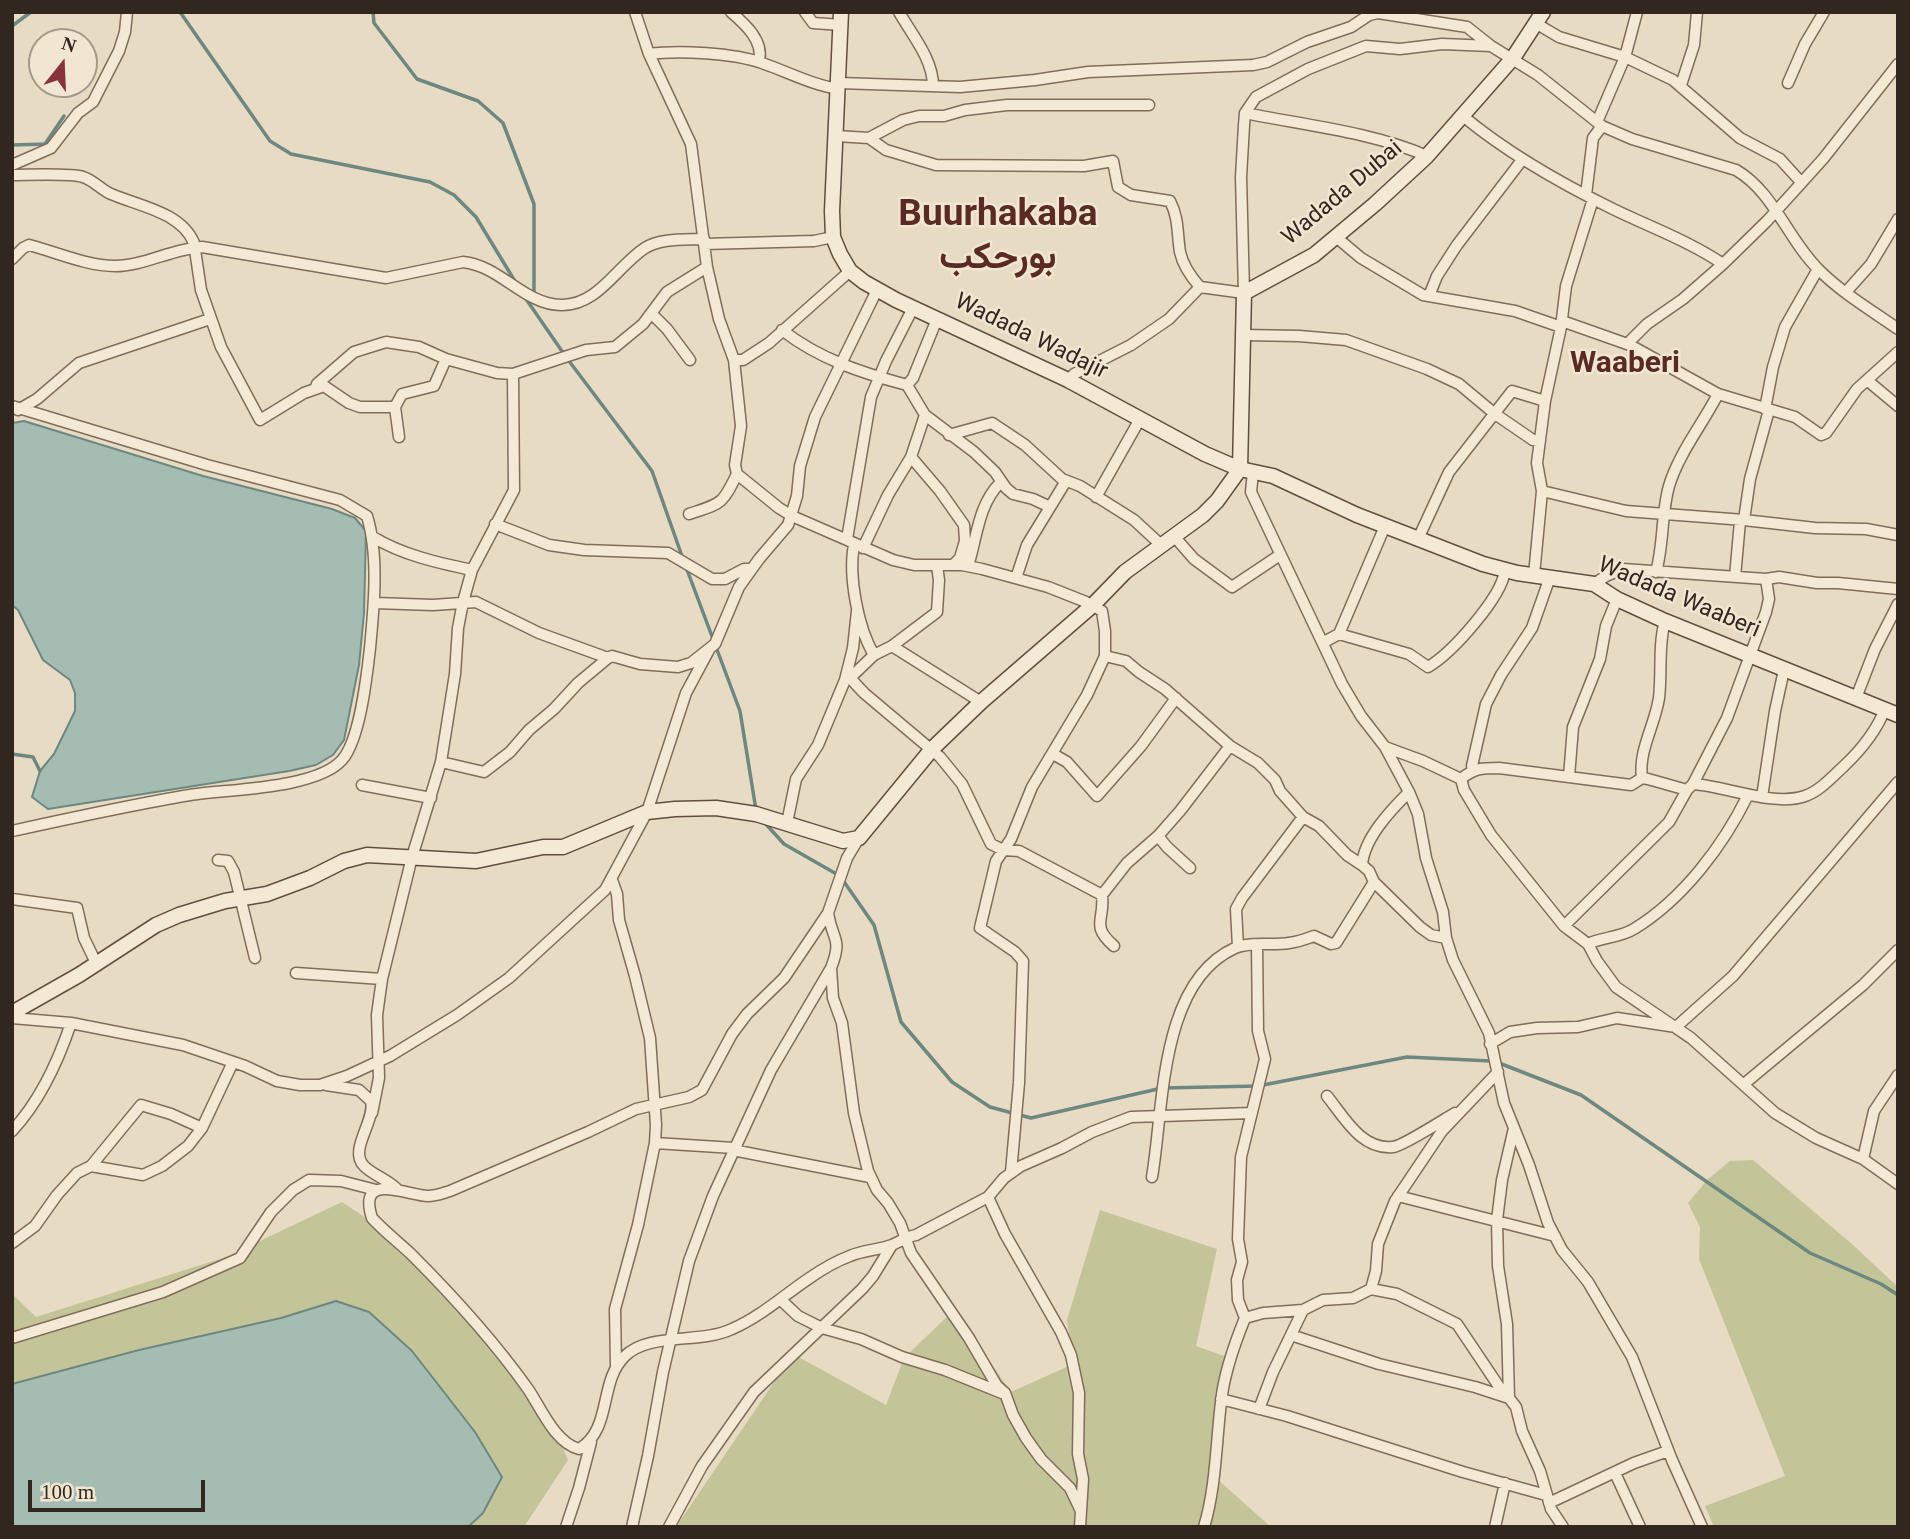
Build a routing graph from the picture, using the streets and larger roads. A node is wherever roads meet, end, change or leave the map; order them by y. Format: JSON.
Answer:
{"nodes":[{"id":1,"x":127,"y":12,"type":"edge"},
{"id":2,"x":635,"y":12,"type":"edge"},
{"id":3,"x":731,"y":12,"type":"edge"},
{"id":4,"x":805,"y":12,"type":"edge"},
{"id":5,"x":899,"y":12,"type":"edge"},
{"id":6,"x":1637,"y":12,"type":"edge"},
{"id":7,"x":1697,"y":12,"type":"edge"},
{"id":8,"x":1824,"y":12,"type":"edge"},
{"id":9,"x":1378,"y":13,"type":"edge"},
{"id":10,"x":1540,"y":18,"type":"edge"},
{"id":11,"x":841,"y":19,"type":"edge"},
{"id":12,"x":1491,"y":46,"type":"junction"},
{"id":13,"x":649,"y":54,"type":"junction"},
{"id":14,"x":1625,"y":57,"type":"junction"},
{"id":15,"x":1513,"y":58,"type":"junction"},
{"id":16,"x":759,"y":61,"type":"junction"},
{"id":17,"x":1898,"y":64,"type":"edge"},
{"id":18,"x":1035,"y":80,"type":"junction"},
{"id":19,"x":1788,"y":83,"type":"dead end"},
{"id":20,"x":1681,"y":85,"type":"junction"},
{"id":21,"x":839,"y":86,"type":"junction"},
{"id":22,"x":933,"y":86,"type":"junction"},
{"id":23,"x":1035,"y":105,"type":"junction"},
{"id":24,"x":1149,"y":105,"type":"dead end"},
{"id":25,"x":1245,"y":113,"type":"junction"},
{"id":26,"x":1464,"y":117,"type":"junction"},
{"id":27,"x":1599,"y":124,"type":"junction"},
{"id":28,"x":836,"y":136,"type":"junction"},
{"id":29,"x":869,"y":138,"type":"junction"},
{"id":30,"x":1427,"y":156,"type":"junction"},
{"id":31,"x":1522,"y":160,"type":"junction"},
{"id":32,"x":12,"y":165,"type":"edge"},
{"id":33,"x":12,"y":175,"type":"edge"},
{"id":34,"x":1800,"y":181,"type":"junction"},
{"id":35,"x":1590,"y":197,"type":"junction"},
{"id":36,"x":1775,"y":209,"type":"junction"},
{"id":37,"x":1898,"y":219,"type":"edge"},
{"id":38,"x":833,"y":237,"type":"junction"},
{"id":39,"x":1336,"y":237,"type":"junction"},
{"id":40,"x":704,"y":241,"type":"junction"},
{"id":41,"x":194,"y":248,"type":"junction"},
{"id":42,"x":12,"y":259,"type":"edge"},
{"id":43,"x":1723,"y":264,"type":"junction"},
{"id":44,"x":707,"y":267,"type":"junction"},
{"id":45,"x":1818,"y":269,"type":"junction"},
{"id":46,"x":849,"y":271,"type":"junction"},
{"id":47,"x":1200,"y":287,"type":"junction"},
{"id":48,"x":877,"y":290,"type":"junction"},
{"id":49,"x":1846,"y":292,"type":"junction"},
{"id":50,"x":1244,"y":293,"type":"junction"},
{"id":51,"x":1429,"y":296,"type":"junction"},
{"id":52,"x":913,"y":308,"type":"junction"},
{"id":53,"x":652,"y":314,"type":"junction"},
{"id":54,"x":210,"y":319,"type":"junction"},
{"id":55,"x":937,"y":319,"type":"junction"},
{"id":56,"x":1561,"y":324,"type":"junction"},
{"id":57,"x":1898,"y":329,"type":"edge"},
{"id":58,"x":782,"y":330,"type":"junction"},
{"id":59,"x":1243,"y":335,"type":"junction"},
{"id":60,"x":1630,"y":345,"type":"junction"},
{"id":61,"x":1898,"y":352,"type":"edge"},
{"id":62,"x":446,"y":359,"type":"junction"},
{"id":63,"x":690,"y":360,"type":"dead end"},
{"id":64,"x":734,"y":360,"type":"junction"},
{"id":65,"x":841,"y":364,"type":"junction"},
{"id":66,"x":513,"y":374,"type":"junction"},
{"id":67,"x":878,"y":378,"type":"junction"},
{"id":68,"x":1068,"y":380,"type":"junction"},
{"id":69,"x":1868,"y":381,"type":"junction"},
{"id":70,"x":907,"y":385,"type":"junction"},
{"id":71,"x":316,"y":387,"type":"junction"},
{"id":72,"x":1718,"y":394,"type":"junction"},
{"id":73,"x":1545,"y":401,"type":"junction"},
{"id":74,"x":1898,"y":406,"type":"edge"},
{"id":75,"x":395,"y":407,"type":"junction"},
{"id":76,"x":15,"y":409,"type":"edge"},
{"id":77,"x":1767,"y":410,"type":"junction"},
{"id":78,"x":1495,"y":414,"type":"junction"},
{"id":79,"x":925,"y":415,"type":"junction"},
{"id":80,"x":1140,"y":419,"type":"junction"},
{"id":81,"x":949,"y":435,"type":"junction"},
{"id":82,"x":399,"y":437,"type":"dead end"},
{"id":83,"x":1539,"y":441,"type":"junction"},
{"id":84,"x":911,"y":457,"type":"junction"},
{"id":85,"x":1247,"y":471,"type":"junction"},
{"id":86,"x":737,"y":474,"type":"junction"},
{"id":87,"x":1066,"y":481,"type":"junction"},
{"id":88,"x":1000,"y":483,"type":"junction"},
{"id":89,"x":1542,"y":491,"type":"junction"},
{"id":90,"x":1096,"y":497,"type":"junction"},
{"id":91,"x":1050,"y":507,"type":"junction"},
{"id":92,"x":690,"y":514,"type":"dead end"},
{"id":93,"x":1663,"y":515,"type":"junction"},
{"id":94,"x":792,"y":516,"type":"junction"},
{"id":95,"x":1742,"y":520,"type":"junction"},
{"id":96,"x":495,"y":524,"type":"junction"},
{"id":97,"x":1385,"y":526,"type":"junction"},
{"id":98,"x":1898,"y":535,"type":"edge"},
{"id":99,"x":1173,"y":536,"type":"junction"},
{"id":100,"x":373,"y":537,"type":"junction"},
{"id":101,"x":1418,"y":539,"type":"junction"},
{"id":102,"x":855,"y":544,"type":"junction"},
{"id":103,"x":1160,"y":544,"type":"junction"},
{"id":104,"x":1280,"y":555,"type":"junction"},
{"id":105,"x":953,"y":565,"type":"junction"},
{"id":106,"x":937,"y":566,"type":"junction"},
{"id":107,"x":968,"y":566,"type":"junction"},
{"id":108,"x":752,"y":569,"type":"junction"},
{"id":109,"x":472,"y":570,"type":"junction"},
{"id":110,"x":1505,"y":571,"type":"junction"},
{"id":111,"x":1656,"y":572,"type":"junction"},
{"id":112,"x":1534,"y":575,"type":"junction"},
{"id":113,"x":1550,"y":577,"type":"junction"},
{"id":114,"x":1735,"y":577,"type":"junction"},
{"id":115,"x":1016,"y":578,"type":"junction"},
{"id":116,"x":1766,"y":579,"type":"junction"},
{"id":117,"x":1594,"y":584,"type":"junction"},
{"id":118,"x":1898,"y":589,"type":"edge"},
{"id":119,"x":1617,"y":599,"type":"junction"},
{"id":120,"x":463,"y":602,"type":"junction"},
{"id":121,"x":374,"y":603,"type":"junction"},
{"id":122,"x":1898,"y":604,"type":"edge"},
{"id":123,"x":858,"y":605,"type":"junction"},
{"id":124,"x":1093,"y":605,"type":"junction"},
{"id":125,"x":1665,"y":621,"type":"junction"},
{"id":126,"x":1339,"y":634,"type":"junction"},
{"id":127,"x":1324,"y":642,"type":"junction"},
{"id":128,"x":892,"y":646,"type":"junction"},
{"id":129,"x":709,"y":650,"type":"junction"},
{"id":130,"x":874,"y":655,"type":"junction"},
{"id":131,"x":1105,"y":656,"type":"junction"},
{"id":132,"x":1749,"y":656,"type":"junction"},
{"id":133,"x":608,"y":658,"type":"junction"},
{"id":134,"x":1784,"y":670,"type":"junction"},
{"id":135,"x":848,"y":679,"type":"junction"},
{"id":136,"x":1176,"y":698,"type":"junction"},
{"id":137,"x":1856,"y":698,"type":"junction"},
{"id":138,"x":981,"y":702,"type":"junction"},
{"id":139,"x":1891,"y":712,"type":"edge"},
{"id":140,"x":1230,"y":746,"type":"junction"},
{"id":141,"x":1385,"y":747,"type":"junction"},
{"id":142,"x":932,"y":749,"type":"junction"},
{"id":143,"x":1053,"y":754,"type":"junction"},
{"id":144,"x":442,"y":762,"type":"junction"},
{"id":145,"x":1473,"y":769,"type":"junction"},
{"id":146,"x":1569,"y":778,"type":"junction"},
{"id":147,"x":1642,"y":778,"type":"junction"},
{"id":148,"x":1461,"y":779,"type":"junction"},
{"id":149,"x":1898,"y":782,"type":"edge"},
{"id":150,"x":362,"y":785,"type":"dead end"},
{"id":151,"x":1690,"y":787,"type":"junction"},
{"id":152,"x":1409,"y":792,"type":"junction"},
{"id":153,"x":1748,"y":795,"type":"junction"},
{"id":154,"x":1762,"y":797,"type":"junction"},
{"id":155,"x":431,"y":798,"type":"junction"},
{"id":156,"x":647,"y":812,"type":"junction"},
{"id":157,"x":1303,"y":817,"type":"junction"},
{"id":158,"x":787,"y":823,"type":"junction"},
{"id":159,"x":12,"y":831,"type":"edge"},
{"id":160,"x":1158,"y":836,"type":"junction"},
{"id":161,"x":859,"y":838,"type":"junction"},
{"id":162,"x":1003,"y":849,"type":"junction"},
{"id":163,"x":412,"y":857,"type":"junction"},
{"id":164,"x":218,"y":860,"type":"dead end"},
{"id":165,"x":1362,"y":865,"type":"junction"},
{"id":166,"x":1190,"y":868,"type":"dead end"},
{"id":167,"x":612,"y":880,"type":"junction"},
{"id":168,"x":1374,"y":882,"type":"junction"},
{"id":169,"x":1102,"y":895,"type":"junction"},
{"id":170,"x":12,"y":899,"type":"edge"},
{"id":171,"x":240,"y":899,"type":"junction"},
{"id":172,"x":828,"y":913,"type":"junction"},
{"id":173,"x":1564,"y":926,"type":"junction"},
{"id":174,"x":1446,"y":938,"type":"junction"},
{"id":175,"x":1588,"y":944,"type":"junction"},
{"id":176,"x":1257,"y":945,"type":"junction"},
{"id":177,"x":1114,"y":946,"type":"dead end"},
{"id":178,"x":1237,"y":947,"type":"junction"},
{"id":179,"x":1898,"y":950,"type":"edge"},
{"id":180,"x":255,"y":958,"type":"dead end"},
{"id":181,"x":96,"y":963,"type":"junction"},
{"id":182,"x":831,"y":968,"type":"junction"},
{"id":183,"x":296,"y":973,"type":"dead end"},
{"id":184,"x":382,"y":979,"type":"junction"},
{"id":185,"x":12,"y":1015,"type":"edge"},
{"id":186,"x":71,"y":1023,"type":"junction"},
{"id":187,"x":1676,"y":1027,"type":"junction"},
{"id":188,"x":1490,"y":1044,"type":"junction"},
{"id":189,"x":379,"y":1061,"type":"junction"},
{"id":190,"x":233,"y":1062,"type":"junction"},
{"id":191,"x":1498,"y":1072,"type":"junction"},
{"id":192,"x":1898,"y":1075,"type":"edge"},
{"id":193,"x":1744,"y":1084,"type":"junction"},
{"id":194,"x":320,"y":1085,"type":"junction"},
{"id":195,"x":1327,"y":1096,"type":"dead end"},
{"id":196,"x":655,"y":1105,"type":"junction"},
{"id":197,"x":1463,"y":1108,"type":"junction"},
{"id":198,"x":372,"y":1113,"type":"junction"},
{"id":199,"x":1252,"y":1113,"type":"junction"},
{"id":200,"x":1161,"y":1116,"type":"junction"},
{"id":201,"x":202,"y":1128,"type":"junction"},
{"id":202,"x":1514,"y":1128,"type":"junction"},
{"id":203,"x":12,"y":1131,"type":"edge"},
{"id":204,"x":655,"y":1143,"type":"junction"},
{"id":205,"x":734,"y":1149,"type":"junction"},
{"id":206,"x":1863,"y":1159,"type":"junction"},
{"id":207,"x":91,"y":1167,"type":"junction"},
{"id":208,"x":1012,"y":1172,"type":"junction"},
{"id":209,"x":870,"y":1177,"type":"junction"},
{"id":210,"x":1152,"y":1177,"type":"dead end"},
{"id":211,"x":1898,"y":1184,"type":"edge"},
{"id":212,"x":397,"y":1189,"type":"junction"},
{"id":213,"x":376,"y":1190,"type":"junction"},
{"id":214,"x":1398,"y":1196,"type":"junction"},
{"id":215,"x":988,"y":1197,"type":"junction"},
{"id":216,"x":1497,"y":1220,"type":"junction"},
{"id":217,"x":1555,"y":1236,"type":"junction"},
{"id":218,"x":905,"y":1237,"type":"junction"},
{"id":219,"x":12,"y":1243,"type":"edge"},
{"id":220,"x":892,"y":1245,"type":"junction"},
{"id":221,"x":1371,"y":1289,"type":"junction"},
{"id":222,"x":781,"y":1300,"type":"junction"},
{"id":223,"x":1303,"y":1310,"type":"junction"},
{"id":224,"x":1245,"y":1318,"type":"junction"},
{"id":225,"x":822,"y":1328,"type":"junction"},
{"id":226,"x":1291,"y":1335,"type":"junction"},
{"id":227,"x":12,"y":1338,"type":"edge"},
{"id":228,"x":671,"y":1340,"type":"junction"},
{"id":229,"x":616,"y":1366,"type":"junction"},
{"id":230,"x":1005,"y":1393,"type":"junction"},
{"id":231,"x":1508,"y":1398,"type":"junction"},
{"id":232,"x":1221,"y":1399,"type":"junction"},
{"id":233,"x":1259,"y":1409,"type":"junction"},
{"id":234,"x":591,"y":1442,"type":"junction"},
{"id":235,"x":1668,"y":1451,"type":"junction"},
{"id":236,"x":1615,"y":1473,"type":"junction"},
{"id":237,"x":1505,"y":1483,"type":"junction"},
{"id":238,"x":1547,"y":1499,"type":"junction"},
{"id":239,"x":1081,"y":1511,"type":"junction"},
{"id":240,"x":568,"y":1527,"type":"edge"},
{"id":241,"x":632,"y":1527,"type":"edge"},
{"id":242,"x":669,"y":1527,"type":"edge"},
{"id":243,"x":1080,"y":1527,"type":"edge"},
{"id":244,"x":1204,"y":1527,"type":"edge"},
{"id":245,"x":1495,"y":1527,"type":"edge"},
{"id":246,"x":1563,"y":1527,"type":"edge"},
{"id":247,"x":1640,"y":1527,"type":"edge"},
{"id":248,"x":1702,"y":1527,"type":"edge"}],
"edges":[{"from":1,"to":32,"type":"street"},
{"from":2,"to":13,"type":"street"},
{"from":3,"to":16,"type":"street"},
{"from":4,"to":11,"type":"street"},
{"from":5,"to":22,"type":"street"},
{"from":6,"to":14,"type":"street"},
{"from":7,"to":20,"type":"street"},
{"from":8,"to":19,"type":"street"},
{"from":9,"to":12,"type":"street"},
{"from":9,"to":18,"type":"street"},
{"from":10,"to":14,"type":"street"},
{"from":10,"to":15,"type":"street","name":"Wadada Dubai"},
{"from":11,"to":21,"type":"street"},
{"from":12,"to":15,"type":"street"},
{"from":12,"to":25,"type":"street"},
{"from":13,"to":16,"type":"street"},
{"from":13,"to":40,"type":"street"},
{"from":14,"to":20,"type":"street"},
{"from":14,"to":27,"type":"street"},
{"from":15,"to":26,"type":"street","name":"Wadada Dubai"},
{"from":15,"to":27,"type":"street"},
{"from":16,"to":21,"type":"street"},
{"from":17,"to":34,"type":"street"},
{"from":18,"to":22,"type":"street"},
{"from":18,"to":23,"type":"street"},
{"from":20,"to":34,"type":"street"},
{"from":21,"to":22,"type":"street"},
{"from":21,"to":28,"type":"street"},
{"from":23,"to":24,"type":"street"},
{"from":23,"to":29,"type":"street"},
{"from":25,"to":30,"type":"street"},
{"from":25,"to":50,"type":"street"},
{"from":26,"to":30,"type":"street","name":"Wadada Dubai"},
{"from":26,"to":31,"type":"street"},
{"from":27,"to":35,"type":"street"},
{"from":27,"to":36,"type":"street"},
{"from":28,"to":29,"type":"street"},
{"from":28,"to":38,"type":"street"},
{"from":29,"to":47,"type":"street"},
{"from":30,"to":39,"type":"street","name":"Wadada Dubai"},
{"from":31,"to":35,"type":"street"},
{"from":31,"to":51,"type":"street"},
{"from":33,"to":41,"type":"street"},
{"from":34,"to":36,"type":"street"},
{"from":35,"to":43,"type":"street"},
{"from":35,"to":56,"type":"street"},
{"from":36,"to":43,"type":"street"},
{"from":36,"to":45,"type":"street"},
{"from":37,"to":49,"type":"street"},
{"from":38,"to":40,"type":"street"},
{"from":38,"to":46,"type":"street"},
{"from":39,"to":50,"type":"street","name":"Wadada Dubai"},
{"from":39,"to":51,"type":"street"},
{"from":40,"to":41,"type":"street"},
{"from":40,"to":44,"type":"street"},
{"from":41,"to":42,"type":"street"},
{"from":41,"to":54,"type":"street"},
{"from":43,"to":60,"type":"street"},
{"from":44,"to":53,"type":"street"},
{"from":44,"to":64,"type":"street"},
{"from":45,"to":49,"type":"street"},
{"from":45,"to":77,"type":"street"},
{"from":46,"to":48,"type":"street","name":"Wadada Wadajir"},
{"from":46,"to":58,"type":"street"},
{"from":47,"to":50,"type":"street"},
{"from":47,"to":68,"type":"street"},
{"from":48,"to":52,"type":"street","name":"Wadada Wadajir"},
{"from":48,"to":65,"type":"street"},
{"from":49,"to":57,"type":"street"},
{"from":50,"to":59,"type":"street"},
{"from":51,"to":56,"type":"street"},
{"from":52,"to":55,"type":"street","name":"Wadada Wadajir"},
{"from":52,"to":67,"type":"street"},
{"from":53,"to":63,"type":"street"},
{"from":53,"to":66,"type":"street"},
{"from":54,"to":71,"type":"street"},
{"from":54,"to":76,"type":"street"},
{"from":55,"to":68,"type":"street","name":"Wadada Wadajir"},
{"from":55,"to":70,"type":"street"},
{"from":56,"to":60,"type":"street"},
{"from":56,"to":73,"type":"street"},
{"from":58,"to":64,"type":"street"},
{"from":58,"to":65,"type":"street"},
{"from":59,"to":78,"type":"street"},
{"from":59,"to":85,"type":"street"},
{"from":60,"to":72,"type":"street"},
{"from":61,"to":69,"type":"street"},
{"from":62,"to":66,"type":"street"},
{"from":62,"to":71,"type":"street"},
{"from":62,"to":75,"type":"street"},
{"from":64,"to":86,"type":"street"},
{"from":65,"to":67,"type":"street"},
{"from":65,"to":94,"type":"street"},
{"from":66,"to":96,"type":"street"},
{"from":67,"to":70,"type":"street"},
{"from":67,"to":102,"type":"street"},
{"from":68,"to":80,"type":"street","name":"Wadada Wadajir"},
{"from":69,"to":74,"type":"street"},
{"from":69,"to":77,"type":"street"},
{"from":70,"to":79,"type":"street"},
{"from":71,"to":75,"type":"street"},
{"from":72,"to":77,"type":"street"},
{"from":72,"to":93,"type":"street"},
{"from":73,"to":78,"type":"street"},
{"from":73,"to":83,"type":"street"},
{"from":75,"to":82,"type":"street"},
{"from":76,"to":100,"type":"street"},
{"from":77,"to":95,"type":"street"},
{"from":78,"to":83,"type":"street"},
{"from":78,"to":101,"type":"street"},
{"from":79,"to":81,"type":"street"},
{"from":79,"to":84,"type":"street"},
{"from":80,"to":85,"type":"street","name":"Wadada Wadajir"},
{"from":80,"to":90,"type":"street"},
{"from":81,"to":87,"type":"street"},
{"from":81,"to":88,"type":"street"},
{"from":83,"to":89,"type":"street"},
{"from":84,"to":102,"type":"street"},
{"from":84,"to":105,"type":"street"},
{"from":85,"to":97,"type":"street","name":"Wadada Waaberi"},
{"from":85,"to":99,"type":"street"},
{"from":85,"to":104,"type":"street"},
{"from":86,"to":92,"type":"street"},
{"from":86,"to":94,"type":"street"},
{"from":87,"to":90,"type":"street"},
{"from":87,"to":91,"type":"street"},
{"from":88,"to":91,"type":"street"},
{"from":88,"to":107,"type":"street"},
{"from":89,"to":93,"type":"street"},
{"from":89,"to":112,"type":"street"},
{"from":90,"to":103,"type":"street"},
{"from":91,"to":115,"type":"street"},
{"from":93,"to":95,"type":"street"},
{"from":93,"to":111,"type":"street"},
{"from":94,"to":102,"type":"street"},
{"from":94,"to":108,"type":"street"},
{"from":95,"to":98,"type":"street"},
{"from":95,"to":114,"type":"street"},
{"from":96,"to":108,"type":"street"},
{"from":96,"to":109,"type":"street"},
{"from":97,"to":101,"type":"street","name":"Wadada Waaberi"},
{"from":97,"to":126,"type":"street"},
{"from":99,"to":103,"type":"street"},
{"from":99,"to":104,"type":"street"},
{"from":100,"to":109,"type":"street"},
{"from":100,"to":121,"type":"street"},
{"from":101,"to":110,"type":"street","name":"Wadada Waaberi"},
{"from":102,"to":106,"type":"street"},
{"from":102,"to":123,"type":"street"},
{"from":103,"to":124,"type":"street"},
{"from":104,"to":127,"type":"street"},
{"from":105,"to":106,"type":"street"},
{"from":105,"to":107,"type":"street"},
{"from":106,"to":128,"type":"street"},
{"from":107,"to":115,"type":"street"},
{"from":108,"to":129,"type":"street"},
{"from":109,"to":120,"type":"street"},
{"from":110,"to":112,"type":"street","name":"Wadada Waaberi"},
{"from":110,"to":126,"type":"street"},
{"from":111,"to":114,"type":"street"},
{"from":111,"to":117,"type":"street"},
{"from":112,"to":113,"type":"street","name":"Wadada Waaberi"},
{"from":113,"to":117,"type":"street","name":"Wadada Waaberi"},
{"from":113,"to":145,"type":"street"},
{"from":114,"to":116,"type":"street"},
{"from":115,"to":124,"type":"street"},
{"from":116,"to":118,"type":"street"},
{"from":116,"to":132,"type":"street"},
{"from":117,"to":119,"type":"street","name":"Wadada Waaberi"},
{"from":119,"to":125,"type":"street","name":"Wadada Waaberi"},
{"from":119,"to":146,"type":"street"},
{"from":120,"to":121,"type":"street"},
{"from":120,"to":133,"type":"street"},
{"from":120,"to":144,"type":"street"},
{"from":121,"to":159,"type":"street"},
{"from":122,"to":137,"type":"street"},
{"from":123,"to":130,"type":"street"},
{"from":123,"to":135,"type":"street"},
{"from":124,"to":131,"type":"street"},
{"from":124,"to":138,"type":"street"},
{"from":125,"to":132,"type":"street","name":"Wadada Waaberi"},
{"from":125,"to":147,"type":"street"},
{"from":126,"to":127,"type":"street"},
{"from":127,"to":141,"type":"street"},
{"from":128,"to":130,"type":"street"},
{"from":128,"to":138,"type":"street"},
{"from":129,"to":133,"type":"street"},
{"from":129,"to":156,"type":"street"},
{"from":130,"to":135,"type":"street"},
{"from":131,"to":136,"type":"street"},
{"from":131,"to":143,"type":"street"},
{"from":132,"to":134,"type":"street","name":"Wadada Waaberi"},
{"from":132,"to":151,"type":"street"},
{"from":133,"to":144,"type":"street"},
{"from":134,"to":137,"type":"street","name":"Wadada Waaberi"},
{"from":134,"to":154,"type":"street"},
{"from":135,"to":142,"type":"street"},
{"from":135,"to":158,"type":"street"},
{"from":136,"to":140,"type":"street"},
{"from":136,"to":143,"type":"street"},
{"from":137,"to":139,"type":"street","name":"Wadada Waaberi"},
{"from":138,"to":142,"type":"street"},
{"from":139,"to":154,"type":"street"},
{"from":140,"to":157,"type":"street"},
{"from":140,"to":160,"type":"street"},
{"from":141,"to":148,"type":"street"},
{"from":141,"to":152,"type":"street"},
{"from":142,"to":161,"type":"street"},
{"from":142,"to":162,"type":"street"},
{"from":143,"to":162,"type":"street"},
{"from":144,"to":155,"type":"street"},
{"from":145,"to":146,"type":"street"},
{"from":145,"to":148,"type":"street"},
{"from":146,"to":147,"type":"street"},
{"from":147,"to":151,"type":"street"},
{"from":148,"to":173,"type":"street"},
{"from":149,"to":187,"type":"street"},
{"from":150,"to":155,"type":"street"},
{"from":151,"to":153,"type":"street"},
{"from":151,"to":173,"type":"street"},
{"from":152,"to":165,"type":"street"},
{"from":152,"to":174,"type":"street"},
{"from":153,"to":154,"type":"street"},
{"from":153,"to":175,"type":"street"},
{"from":155,"to":163,"type":"street"},
{"from":156,"to":158,"type":"street"},
{"from":156,"to":163,"type":"street"},
{"from":156,"to":167,"type":"street"},
{"from":157,"to":165,"type":"street"},
{"from":157,"to":178,"type":"street"},
{"from":158,"to":161,"type":"street"},
{"from":160,"to":166,"type":"street"},
{"from":160,"to":169,"type":"street"},
{"from":161,"to":172,"type":"street"},
{"from":162,"to":169,"type":"street"},
{"from":162,"to":208,"type":"street"},
{"from":163,"to":171,"type":"street"},
{"from":163,"to":184,"type":"street"},
{"from":164,"to":171,"type":"street"},
{"from":165,"to":168,"type":"street"},
{"from":167,"to":189,"type":"street"},
{"from":167,"to":196,"type":"street"},
{"from":168,"to":174,"type":"street"},
{"from":168,"to":176,"type":"street"},
{"from":169,"to":177,"type":"street"},
{"from":170,"to":181,"type":"street"},
{"from":171,"to":180,"type":"street"},
{"from":171,"to":181,"type":"street"},
{"from":172,"to":182,"type":"street"},
{"from":172,"to":196,"type":"street"},
{"from":173,"to":175,"type":"street"},
{"from":174,"to":188,"type":"street"},
{"from":175,"to":187,"type":"street"},
{"from":176,"to":178,"type":"street"},
{"from":176,"to":199,"type":"street"},
{"from":178,"to":200,"type":"street"},
{"from":179,"to":193,"type":"street"},
{"from":181,"to":185,"type":"street"},
{"from":182,"to":205,"type":"street"},
{"from":182,"to":209,"type":"street"},
{"from":183,"to":184,"type":"street"},
{"from":184,"to":189,"type":"street"},
{"from":185,"to":186,"type":"street"},
{"from":186,"to":190,"type":"street"},
{"from":186,"to":203,"type":"street"},
{"from":187,"to":188,"type":"street"},
{"from":187,"to":193,"type":"street"},
{"from":188,"to":191,"type":"street"},
{"from":189,"to":194,"type":"street"},
{"from":189,"to":198,"type":"street"},
{"from":190,"to":194,"type":"street"},
{"from":190,"to":201,"type":"street"},
{"from":191,"to":197,"type":"street"},
{"from":191,"to":202,"type":"street"},
{"from":192,"to":206,"type":"street"},
{"from":193,"to":206,"type":"street"},
{"from":194,"to":198,"type":"street"},
{"from":195,"to":197,"type":"street"},
{"from":196,"to":204,"type":"street"},
{"from":196,"to":212,"type":"street"},
{"from":197,"to":214,"type":"street"},
{"from":198,"to":212,"type":"street"},
{"from":199,"to":200,"type":"street"},
{"from":199,"to":224,"type":"street"},
{"from":200,"to":208,"type":"street"},
{"from":200,"to":210,"type":"street"},
{"from":201,"to":207,"type":"street"},
{"from":201,"to":207,"type":"street"},
{"from":202,"to":216,"type":"street"},
{"from":202,"to":217,"type":"street"},
{"from":204,"to":205,"type":"street"},
{"from":204,"to":229,"type":"street"},
{"from":205,"to":209,"type":"street"},
{"from":205,"to":228,"type":"street"},
{"from":206,"to":211,"type":"street"},
{"from":207,"to":219,"type":"street"},
{"from":208,"to":215,"type":"street"},
{"from":209,"to":218,"type":"street"},
{"from":212,"to":213,"type":"street"},
{"from":213,"to":227,"type":"street"},
{"from":213,"to":234,"type":"street"},
{"from":214,"to":216,"type":"street"},
{"from":214,"to":221,"type":"street"},
{"from":215,"to":218,"type":"street"},
{"from":215,"to":239,"type":"street"},
{"from":216,"to":217,"type":"street"},
{"from":216,"to":231,"type":"street"},
{"from":217,"to":235,"type":"street"},
{"from":218,"to":220,"type":"street"},
{"from":218,"to":230,"type":"street"},
{"from":220,"to":222,"type":"street"},
{"from":220,"to":225,"type":"street"},
{"from":221,"to":223,"type":"street"},
{"from":221,"to":231,"type":"street"},
{"from":222,"to":225,"type":"street"},
{"from":222,"to":228,"type":"street"},
{"from":223,"to":224,"type":"street"},
{"from":223,"to":226,"type":"street"},
{"from":224,"to":232,"type":"street"},
{"from":225,"to":230,"type":"street"},
{"from":225,"to":242,"type":"street"},
{"from":226,"to":231,"type":"street"},
{"from":226,"to":233,"type":"street"},
{"from":228,"to":229,"type":"street"},
{"from":228,"to":241,"type":"street"},
{"from":229,"to":234,"type":"street"},
{"from":230,"to":239,"type":"street"},
{"from":231,"to":238,"type":"street"},
{"from":232,"to":233,"type":"street"},
{"from":232,"to":244,"type":"street"},
{"from":233,"to":237,"type":"street"},
{"from":234,"to":240,"type":"street"},
{"from":235,"to":236,"type":"street"},
{"from":235,"to":248,"type":"street"},
{"from":236,"to":238,"type":"street"},
{"from":236,"to":247,"type":"street"},
{"from":237,"to":238,"type":"street"},
{"from":237,"to":245,"type":"street"},
{"from":238,"to":246,"type":"street"},
{"from":239,"to":243,"type":"street"}]}
